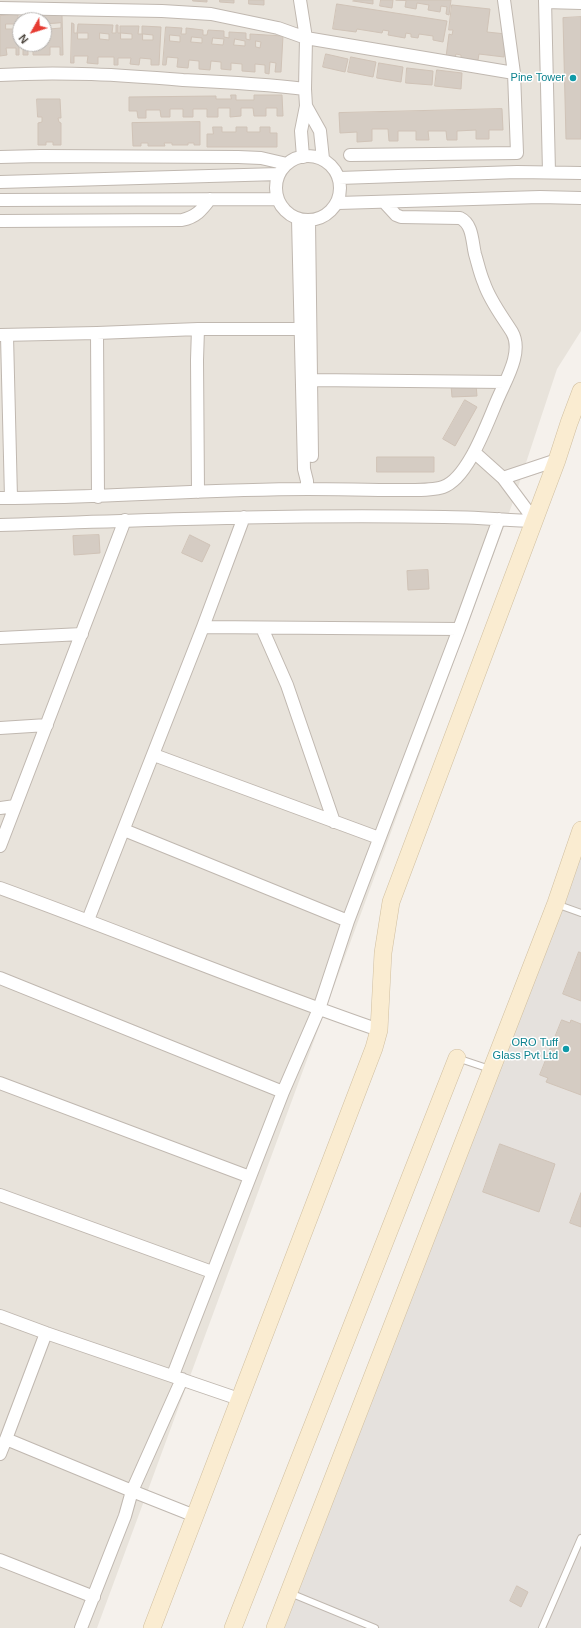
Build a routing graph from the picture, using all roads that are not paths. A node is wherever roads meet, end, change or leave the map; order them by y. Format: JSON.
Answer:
{"nodes":[{"id":1,"x":300,"y":0,"type":"edge"},
{"id":2,"x":504,"y":0,"type":"edge"},
{"id":3,"x":545,"y":1,"type":"edge"},
{"id":4,"x":581,"y":3,"type":"edge"},
{"id":5,"x":0,"y":8,"type":"edge"},
{"id":6,"x":306,"y":38,"type":"junction"},
{"id":7,"x":514,"y":73,"type":"junction"},
{"id":8,"x":0,"y":75,"type":"edge"},
{"id":9,"x":305,"y":89,"type":"junction"},
{"id":10,"x":306,"y":106,"type":"junction"},
{"id":11,"x":350,"y":155,"type":"dead end"},
{"id":12,"x":0,"y":157,"type":"edge"},
{"id":13,"x":303,"y":157,"type":"junction"},
{"id":14,"x":323,"y":159,"type":"junction"},
{"id":15,"x":287,"y":164,"type":"junction"},
{"id":16,"x":549,"y":172,"type":"junction"},
{"id":17,"x":581,"y":173,"type":"edge"},
{"id":18,"x":279,"y":174,"type":"junction"},
{"id":19,"x":339,"y":178,"type":"junction"},
{"id":20,"x":0,"y":182,"type":"edge"},
{"id":21,"x":581,"y":198,"type":"edge"},
{"id":22,"x":210,"y":199,"type":"junction"},
{"id":23,"x":277,"y":199,"type":"junction"},
{"id":24,"x":0,"y":200,"type":"edge"},
{"id":25,"x":384,"y":202,"type":"junction"},
{"id":26,"x":338,"y":203,"type":"junction"},
{"id":27,"x":304,"y":220,"type":"junction"},
{"id":28,"x":0,"y":221,"type":"edge"},
{"id":29,"x":198,"y":329,"type":"junction"},
{"id":30,"x":301,"y":329,"type":"junction"},
{"id":31,"x":97,"y":333,"type":"junction"},
{"id":32,"x":4,"y":336,"type":"edge"},
{"id":33,"x":312,"y":380,"type":"junction"},
{"id":34,"x":505,"y":382,"type":"junction"},
{"id":35,"x":581,"y":391,"type":"edge"},
{"id":36,"x":474,"y":452,"type":"junction"},
{"id":37,"x":557,"y":460,"type":"junction"},
{"id":38,"x":503,"y":478,"type":"junction"},
{"id":39,"x":307,"y":485,"type":"junction"},
{"id":40,"x":198,"y":492,"type":"junction"},
{"id":41,"x":98,"y":497,"type":"junction"},
{"id":42,"x":5,"y":498,"type":"edge"},
{"id":43,"x":244,"y":518,"type":"junction"},
{"id":44,"x":499,"y":519,"type":"junction"},
{"id":45,"x":125,"y":520,"type":"junction"},
{"id":46,"x":535,"y":521,"type":"junction"},
{"id":47,"x":0,"y":525,"type":"edge"},
{"id":48,"x":204,"y":627,"type":"junction"},
{"id":49,"x":262,"y":628,"type":"junction"},
{"id":50,"x":459,"y":629,"type":"junction"},
{"id":51,"x":82,"y":634,"type":"junction"},
{"id":52,"x":0,"y":638,"type":"edge"},
{"id":53,"x":46,"y":725,"type":"junction"},
{"id":54,"x":0,"y":728,"type":"edge"},
{"id":55,"x":154,"y":755,"type":"junction"},
{"id":56,"x":15,"y":806,"type":"junction"},
{"id":57,"x":0,"y":808,"type":"edge"},
{"id":58,"x":334,"y":822,"type":"junction"},
{"id":59,"x":124,"y":830,"type":"junction"},
{"id":60,"x":581,"y":830,"type":"edge"},
{"id":61,"x":379,"y":838,"type":"junction"},
{"id":62,"x":0,"y":846,"type":"edge"},
{"id":63,"x":0,"y":888,"type":"edge"},
{"id":64,"x":556,"y":903,"type":"junction"},
{"id":65,"x":581,"y":913,"type":"edge"},
{"id":66,"x":88,"y":920,"type":"junction"},
{"id":67,"x":348,"y":921,"type":"junction"},
{"id":68,"x":0,"y":978,"type":"edge"},
{"id":69,"x":319,"y":1009,"type":"junction"},
{"id":70,"x":379,"y":1030,"type":"junction"},
{"id":71,"x":457,"y":1058,"type":"joint"},
{"id":72,"x":492,"y":1069,"type":"junction"},
{"id":73,"x":0,"y":1083,"type":"edge"},
{"id":74,"x":283,"y":1092,"type":"junction"},
{"id":75,"x":250,"y":1177,"type":"junction"},
{"id":76,"x":0,"y":1195,"type":"edge"},
{"id":77,"x":212,"y":1272,"type":"junction"},
{"id":78,"x":0,"y":1316,"type":"edge"},
{"id":79,"x":46,"y":1333,"type":"junction"},
{"id":80,"x":177,"y":1377,"type":"junction"},
{"id":81,"x":239,"y":1399,"type":"junction"},
{"id":82,"x":6,"y":1439,"type":"junction"},
{"id":83,"x":0,"y":1454,"type":"edge"},
{"id":84,"x":132,"y":1491,"type":"junction"},
{"id":85,"x":195,"y":1516,"type":"junction"},
{"id":86,"x":581,"y":1538,"type":"edge"},
{"id":87,"x":0,"y":1560,"type":"edge"},
{"id":88,"x":289,"y":1593,"type":"junction"},
{"id":89,"x":94,"y":1597,"type":"junction"},
{"id":90,"x":81,"y":1628,"type":"edge"},
{"id":91,"x":152,"y":1628,"type":"edge"},
{"id":92,"x":233,"y":1628,"type":"edge"},
{"id":93,"x":276,"y":1628,"type":"edge"},
{"id":94,"x":375,"y":1628,"type":"edge"},
{"id":95,"x":542,"y":1628,"type":"edge"}],
"edges":[{"from":1,"to":6,"type":"street"},
{"from":2,"to":7,"type":"street"},
{"from":3,"to":4,"type":"street"},
{"from":3,"to":16,"type":"street"},
{"from":5,"to":6,"type":"street"},
{"from":6,"to":7,"type":"street"},
{"from":6,"to":9,"type":"street"},
{"from":7,"to":11,"type":"street"},
{"from":8,"to":9,"type":"street"},
{"from":9,"to":10,"type":"street"},
{"from":10,"to":13,"type":"street"},
{"from":10,"to":14,"type":"street"},
{"from":12,"to":15,"type":"street"},
{"from":13,"to":14,"type":"street"},
{"from":13,"to":15,"type":"street"},
{"from":14,"to":19,"type":"street"},
{"from":15,"to":18,"type":"street"},
{"from":16,"to":17,"type":"street"},
{"from":16,"to":19,"type":"street"},
{"from":18,"to":20,"type":"street"},
{"from":18,"to":23,"type":"street"},
{"from":19,"to":26,"type":"street"},
{"from":21,"to":25,"type":"street"},
{"from":22,"to":23,"type":"street"},
{"from":22,"to":24,"type":"street"},
{"from":22,"to":28,"type":"street"},
{"from":23,"to":27,"type":"street"},
{"from":25,"to":26,"type":"street"},
{"from":25,"to":34,"type":"street"},
{"from":26,"to":27,"type":"street"},
{"from":27,"to":30,"type":"street"},
{"from":27,"to":33,"type":"street"},
{"from":29,"to":30,"type":"street"},
{"from":29,"to":31,"type":"street"},
{"from":29,"to":40,"type":"street"},
{"from":30,"to":39,"type":"street"},
{"from":31,"to":32,"type":"street"},
{"from":31,"to":41,"type":"street"},
{"from":32,"to":42,"type":"street"},
{"from":33,"to":34,"type":"street"},
{"from":33,"to":39,"type":"street"},
{"from":34,"to":36,"type":"street"},
{"from":35,"to":37,"type":"main road"},
{"from":36,"to":38,"type":"street"},
{"from":36,"to":39,"type":"street"},
{"from":37,"to":38,"type":"street"},
{"from":37,"to":46,"type":"main road"},
{"from":38,"to":46,"type":"street"},
{"from":39,"to":40,"type":"street"},
{"from":40,"to":41,"type":"street"},
{"from":41,"to":42,"type":"street"},
{"from":43,"to":44,"type":"street"},
{"from":43,"to":45,"type":"street"},
{"from":43,"to":48,"type":"street"},
{"from":44,"to":46,"type":"street"},
{"from":44,"to":50,"type":"street"},
{"from":45,"to":47,"type":"street"},
{"from":45,"to":51,"type":"street"},
{"from":46,"to":70,"type":"main road"},
{"from":48,"to":49,"type":"street"},
{"from":48,"to":55,"type":"street"},
{"from":49,"to":50,"type":"street"},
{"from":49,"to":58,"type":"street"},
{"from":50,"to":61,"type":"street"},
{"from":51,"to":52,"type":"street"},
{"from":51,"to":53,"type":"street"},
{"from":53,"to":54,"type":"street"},
{"from":53,"to":56,"type":"street"},
{"from":55,"to":58,"type":"street"},
{"from":55,"to":59,"type":"street"},
{"from":56,"to":57,"type":"street"},
{"from":56,"to":62,"type":"street"},
{"from":58,"to":61,"type":"street"},
{"from":59,"to":66,"type":"street"},
{"from":59,"to":67,"type":"street"},
{"from":60,"to":64,"type":"main road"},
{"from":61,"to":67,"type":"street"},
{"from":63,"to":66,"type":"street"},
{"from":64,"to":65,"type":"lane"},
{"from":64,"to":72,"type":"main road"},
{"from":66,"to":69,"type":"street"},
{"from":67,"to":69,"type":"street"},
{"from":68,"to":74,"type":"street"},
{"from":69,"to":70,"type":"street"},
{"from":69,"to":74,"type":"street"},
{"from":70,"to":81,"type":"main road"},
{"from":71,"to":72,"type":"lane"},
{"from":71,"to":92,"type":"main road"},
{"from":72,"to":88,"type":"main road"},
{"from":73,"to":75,"type":"street"},
{"from":74,"to":75,"type":"street"},
{"from":75,"to":77,"type":"street"},
{"from":76,"to":77,"type":"street"},
{"from":77,"to":80,"type":"street"},
{"from":78,"to":79,"type":"street"},
{"from":79,"to":80,"type":"street"},
{"from":79,"to":82,"type":"street"},
{"from":80,"to":81,"type":"street"},
{"from":80,"to":84,"type":"street"},
{"from":81,"to":85,"type":"main road"},
{"from":82,"to":83,"type":"street"},
{"from":82,"to":84,"type":"street"},
{"from":84,"to":85,"type":"street"},
{"from":84,"to":89,"type":"street"},
{"from":85,"to":91,"type":"main road"},
{"from":86,"to":95,"type":"lane"},
{"from":87,"to":89,"type":"street"},
{"from":88,"to":93,"type":"main road"},
{"from":88,"to":94,"type":"lane"},
{"from":89,"to":90,"type":"street"}]}
